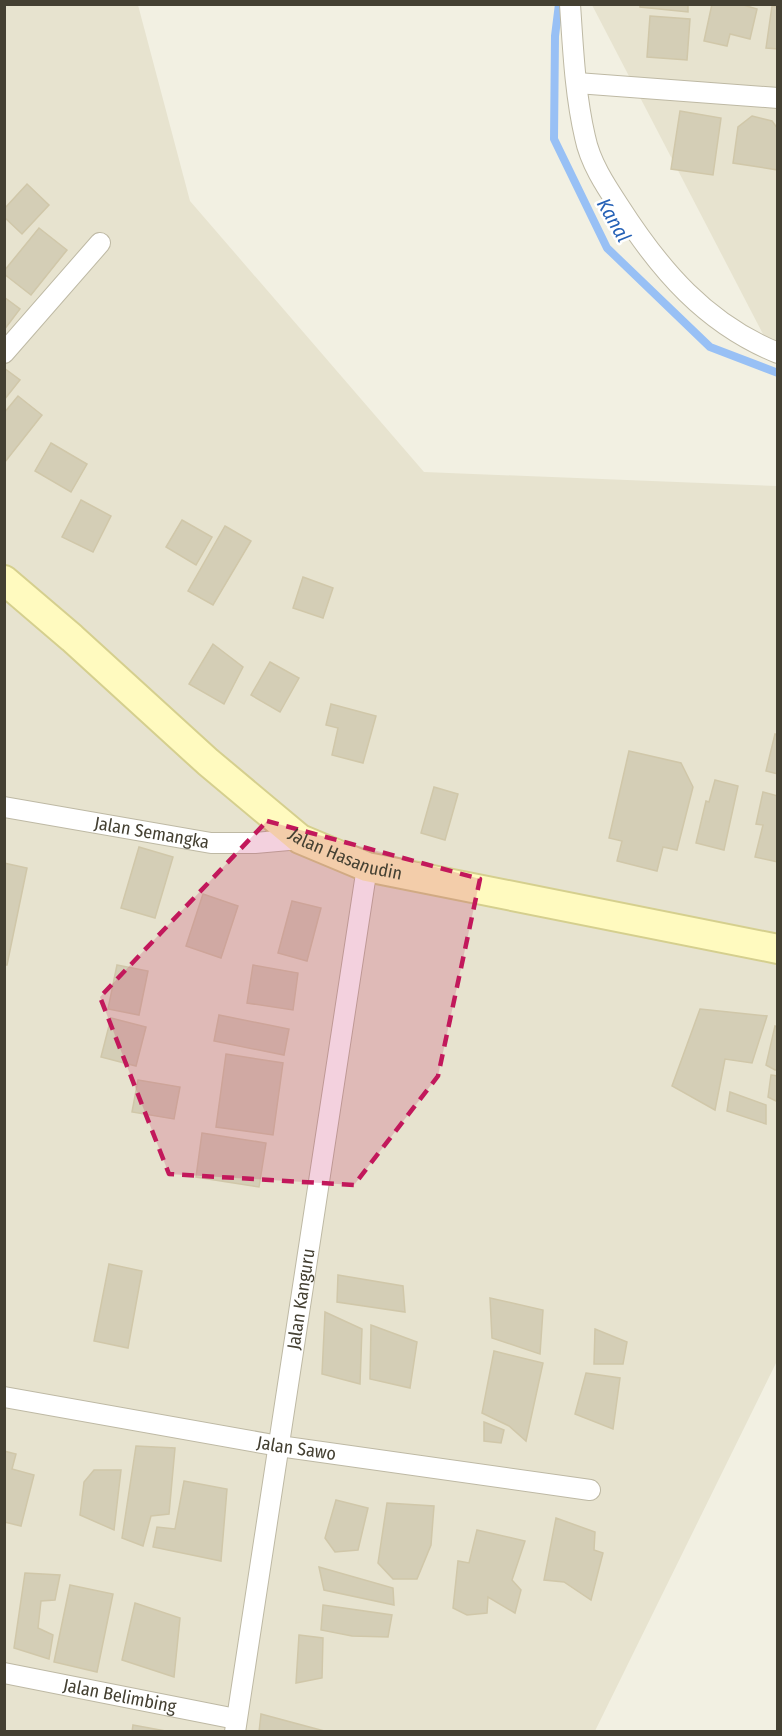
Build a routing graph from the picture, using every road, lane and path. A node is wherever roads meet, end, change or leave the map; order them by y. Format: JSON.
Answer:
{"nodes":[{"id":1,"x":570,"y":4,"type":"edge"},
{"id":2,"x":576,"y":83,"type":"junction"},
{"id":3,"x":777,"y":98,"type":"edge"},
{"id":4,"x":100,"y":243,"type":"dead end"},
{"id":5,"x":4,"y":352,"type":"edge"},
{"id":6,"x":777,"y":353,"type":"edge"},
{"id":7,"x":4,"y":580,"type":"edge"},
{"id":8,"x":4,"y":807,"type":"edge"},
{"id":9,"x":300,"y":839,"type":"junction"},
{"id":10,"x":367,"y":867,"type":"junction"},
{"id":11,"x":777,"y":949,"type":"edge"},
{"id":12,"x":4,"y":1397,"type":"edge"},
{"id":13,"x":279,"y":1446,"type":"junction"},
{"id":14,"x":590,"y":1490,"type":"dead end"},
{"id":15,"x":4,"y":1673,"type":"edge"},
{"id":16,"x":235,"y":1725,"type":"edge"}],
"edges":[{"from":1,"to":2,"type":"street"},
{"from":2,"to":3,"type":"street"},
{"from":2,"to":6,"type":"street"},
{"from":4,"to":5,"type":"street"},
{"from":7,"to":9,"type":"main road","name":"Jalan Hasanudin"},
{"from":8,"to":9,"type":"street","name":"Jalan Semangka"},
{"from":9,"to":10,"type":"main road","name":"Jalan Hasanudin"},
{"from":10,"to":11,"type":"main road","name":"Jalan Hasanudin"},
{"from":10,"to":13,"type":"street","name":"Jalan Kanguru"},
{"from":12,"to":13,"type":"street","name":"Jalan Sawo"},
{"from":13,"to":14,"type":"street","name":"Jalan Sawo"},
{"from":13,"to":16,"type":"street","name":"Jalan Kanguru"},
{"from":15,"to":16,"type":"street","name":"Jalan Belimbing"}]}
